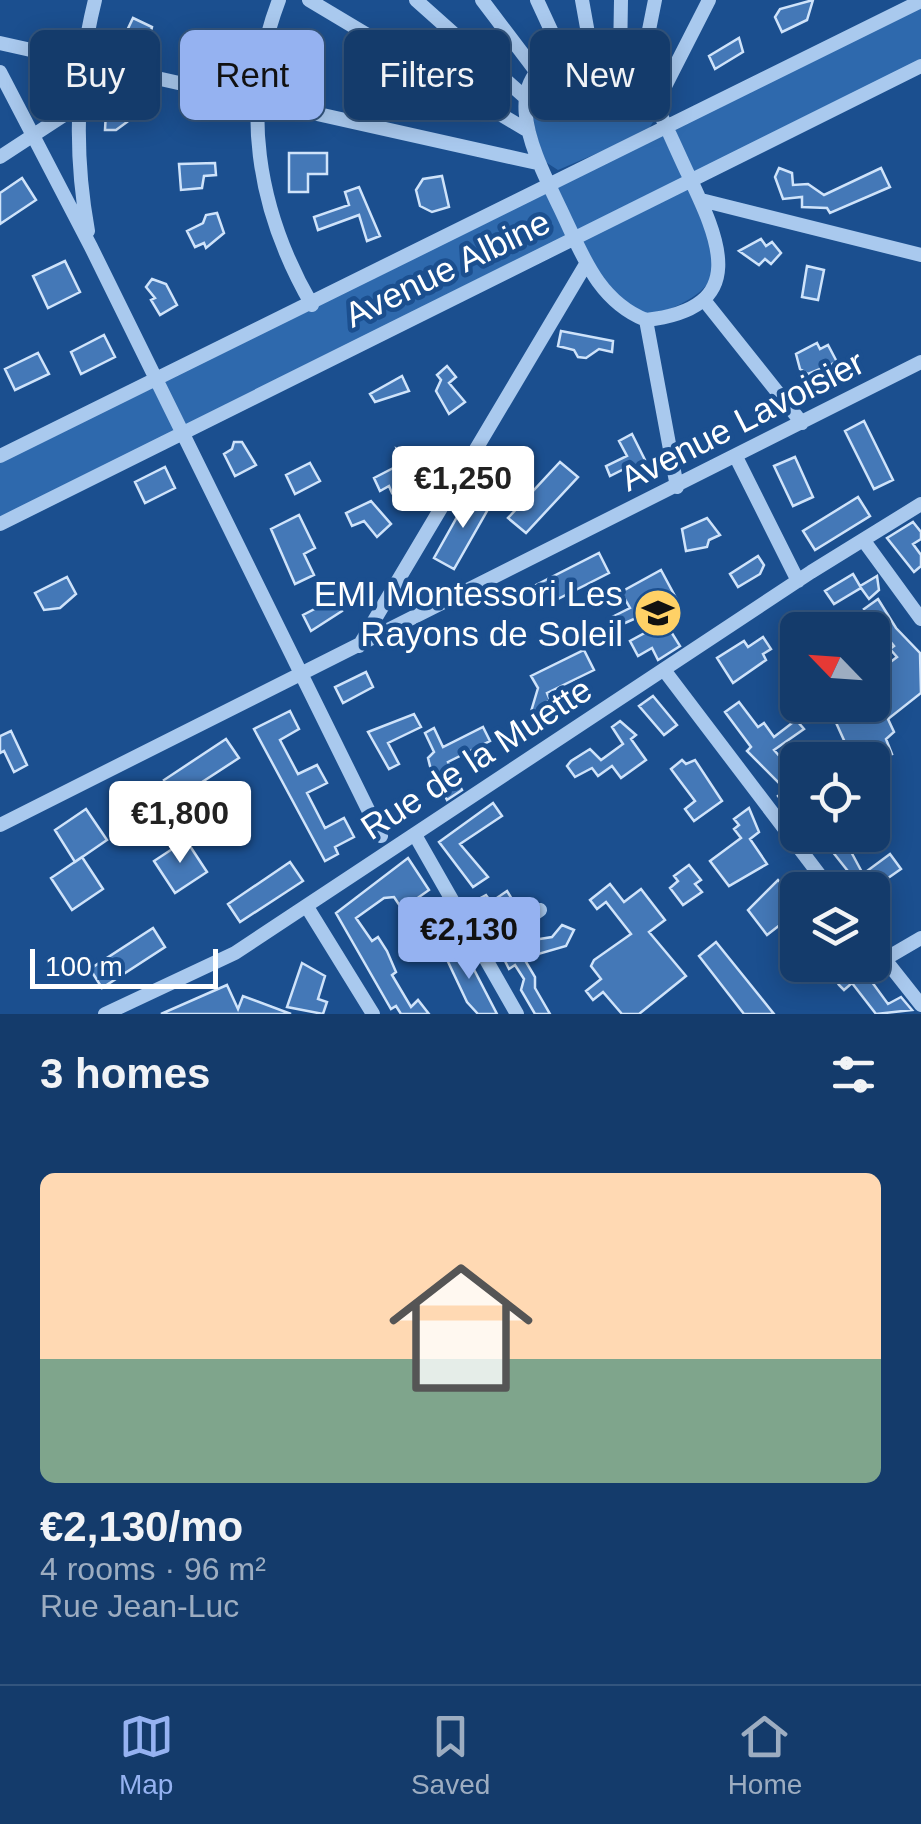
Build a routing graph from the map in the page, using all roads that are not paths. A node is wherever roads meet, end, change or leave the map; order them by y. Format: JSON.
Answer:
{"nodes":[{"id":1,"x":94,"y":0,"type":"edge"},
{"id":2,"x":279,"y":0,"type":"edge"},
{"id":3,"x":309,"y":0,"type":"edge"},
{"id":4,"x":416,"y":0,"type":"edge"},
{"id":5,"x":482,"y":0,"type":"edge"},
{"id":6,"x":538,"y":0,"type":"edge"},
{"id":7,"x":582,"y":0,"type":"edge"},
{"id":8,"x":621,"y":0,"type":"edge"},
{"id":9,"x":655,"y":0,"type":"edge"},
{"id":10,"x":709,"y":0,"type":"edge"},
{"id":11,"x":921,"y":0,"type":"edge"},
{"id":12,"x":903,"y":4,"type":"edge"},
{"id":13,"x":89,"y":30,"type":"edge"},
{"id":14,"x":270,"y":30,"type":"edge"},
{"id":15,"x":551,"y":30,"type":"edge"},
{"id":16,"x":587,"y":30,"type":"edge"},
{"id":17,"x":620,"y":30,"type":"edge"},
{"id":18,"x":649,"y":30,"type":"edge"},
{"id":19,"x":0,"y":43,"type":"edge"},
{"id":20,"x":30,"y":49,"type":"edge"},
{"id":21,"x":530,"y":63,"type":"edge"},
{"id":22,"x":921,"y":66,"type":"edge"},
{"id":23,"x":0,"y":72,"type":"edge"},
{"id":24,"x":670,"y":77,"type":"edge"},
{"id":25,"x":530,"y":92,"type":"edge"},
{"id":26,"x":527,"y":99,"type":"junction"},
{"id":27,"x":324,"y":114,"type":"edge"},
{"id":28,"x":55,"y":120,"type":"edge"},
{"id":29,"x":79,"y":120,"type":"edge"},
{"id":30,"x":258,"y":120,"type":"edge"},
{"id":31,"x":663,"y":120,"type":"edge"},
{"id":32,"x":666,"y":127,"type":"junction"},
{"id":33,"x":525,"y":129,"type":"junction"},
{"id":34,"x":31,"y":135,"type":"junction"},
{"id":35,"x":0,"y":157,"type":"edge"},
{"id":36,"x":537,"y":163,"type":"junction"},
{"id":37,"x":692,"y":181,"type":"junction"},
{"id":38,"x":549,"y":185,"type":"junction"},
{"id":39,"x":702,"y":200,"type":"junction"},
{"id":40,"x":574,"y":238,"type":"junction"},
{"id":41,"x":91,"y":247,"type":"junction"},
{"id":42,"x":921,"y":255,"type":"edge"},
{"id":43,"x":586,"y":264,"type":"junction"},
{"id":44,"x":704,"y":300,"type":"junction"},
{"id":45,"x":312,"y":305,"type":"junction"},
{"id":46,"x":646,"y":320,"type":"junction"},
{"id":47,"x":921,"y":362,"type":"edge"},
{"id":48,"x":154,"y":378,"type":"junction"},
{"id":49,"x":802,"y":423,"type":"junction"},
{"id":50,"x":182,"y":433,"type":"junction"},
{"id":51,"x":0,"y":456,"type":"edge"},
{"id":52,"x":736,"y":458,"type":"junction"},
{"id":53,"x":677,"y":487,"type":"junction"},
{"id":54,"x":921,"y":504,"type":"edge"},
{"id":55,"x":0,"y":524,"type":"edge"},
{"id":56,"x":864,"y":541,"type":"junction"},
{"id":57,"x":798,"y":581,"type":"junction"},
{"id":58,"x":921,"y":620,"type":"edge"},
{"id":59,"x":358,"y":646,"type":"junction"},
{"id":60,"x":664,"y":670,"type":"junction"},
{"id":61,"x":300,"y":678,"type":"junction"},
{"id":62,"x":0,"y":825,"type":"edge"},
{"id":63,"x":415,"y":835,"type":"junction"},
{"id":64,"x":381,"y":836,"type":"dead end"},
{"id":65,"x":817,"y":872,"type":"edge"},
{"id":66,"x":306,"y":907,"type":"junction"},
{"id":67,"x":540,"y":910,"type":"dead end"},
{"id":68,"x":921,"y":938,"type":"edge"},
{"id":69,"x":480,"y":952,"type":"junction"},
{"id":70,"x":890,"y":956,"type":"edge"},
{"id":71,"x":890,"y":965,"type":"edge"},
{"id":72,"x":921,"y":1005,"type":"edge"},
{"id":73,"x":105,"y":1014,"type":"edge"},
{"id":74,"x":373,"y":1014,"type":"edge"},
{"id":75,"x":516,"y":1014,"type":"edge"}],
"edges":[{"from":1,"to":13,"type":"street"},
{"from":2,"to":14,"type":"street"},
{"from":3,"to":33,"type":"street"},
{"from":4,"to":26,"type":"street"},
{"from":5,"to":21,"type":"street"},
{"from":6,"to":15,"type":"street"},
{"from":7,"to":16,"type":"street"},
{"from":8,"to":17,"type":"street"},
{"from":9,"to":18,"type":"street"},
{"from":10,"to":24,"type":"street"},
{"from":11,"to":12,"type":"street","name":"Avenue Albine"},
{"from":12,"to":32,"type":"street","name":"Avenue Albine"},
{"from":19,"to":20,"type":"street"},
{"from":22,"to":37,"type":"street","name":"Avenue Albine"},
{"from":23,"to":34,"type":"street"},
{"from":25,"to":26,"type":"street"},
{"from":26,"to":33,"type":"street"},
{"from":27,"to":36,"type":"street"},
{"from":28,"to":34,"type":"street"},
{"from":29,"to":41,"type":"street"},
{"from":30,"to":45,"type":"street"},
{"from":31,"to":32,"type":"street"},
{"from":32,"to":37,"type":"street"},
{"from":32,"to":38,"type":"street","name":"Avenue Albine"},
{"from":33,"to":36,"type":"street"},
{"from":34,"to":35,"type":"street"},
{"from":34,"to":41,"type":"street"},
{"from":36,"to":38,"type":"street"},
{"from":37,"to":39,"type":"street"},
{"from":37,"to":40,"type":"street","name":"Avenue Albine"},
{"from":38,"to":40,"type":"street"},
{"from":38,"to":45,"type":"street","name":"Avenue Albine"},
{"from":39,"to":42,"type":"street"},
{"from":39,"to":44,"type":"street"},
{"from":40,"to":43,"type":"street"},
{"from":40,"to":50,"type":"street","name":"Avenue Albine"},
{"from":41,"to":48,"type":"street"},
{"from":43,"to":46,"type":"street"},
{"from":43,"to":59,"type":"street"},
{"from":44,"to":46,"type":"street"},
{"from":44,"to":49,"type":"street"},
{"from":45,"to":48,"type":"street","name":"Avenue Albine"},
{"from":46,"to":53,"type":"street"},
{"from":47,"to":49,"type":"street","name":"Avenue Lavoisier"},
{"from":48,"to":50,"type":"street"},
{"from":48,"to":51,"type":"street","name":"Avenue Albine"},
{"from":49,"to":52,"type":"street","name":"Avenue Lavoisier"},
{"from":50,"to":55,"type":"street","name":"Avenue Albine"},
{"from":50,"to":61,"type":"street"},
{"from":52,"to":53,"type":"street","name":"Avenue Lavoisier"},
{"from":52,"to":57,"type":"street"},
{"from":53,"to":59,"type":"street","name":"Avenue Lavoisier"},
{"from":54,"to":56,"type":"street","name":"Rue de la Muette"},
{"from":56,"to":57,"type":"street","name":"Rue de la Muette"},
{"from":56,"to":58,"type":"street"},
{"from":57,"to":60,"type":"street","name":"Rue de la Muette"},
{"from":59,"to":61,"type":"street","name":"Avenue Lavoisier"},
{"from":60,"to":63,"type":"street","name":"Rue de la Muette"},
{"from":60,"to":65,"type":"street"},
{"from":61,"to":62,"type":"street","name":"Avenue Lavoisier"},
{"from":61,"to":64,"type":"street"},
{"from":63,"to":66,"type":"street","name":"Rue de la Muette"},
{"from":63,"to":69,"type":"street"},
{"from":66,"to":73,"type":"street","name":"Rue de la Muette"},
{"from":66,"to":74,"type":"street"},
{"from":67,"to":69,"type":"street"},
{"from":68,"to":70,"type":"street"},
{"from":69,"to":75,"type":"street"},
{"from":71,"to":72,"type":"street"}]}
